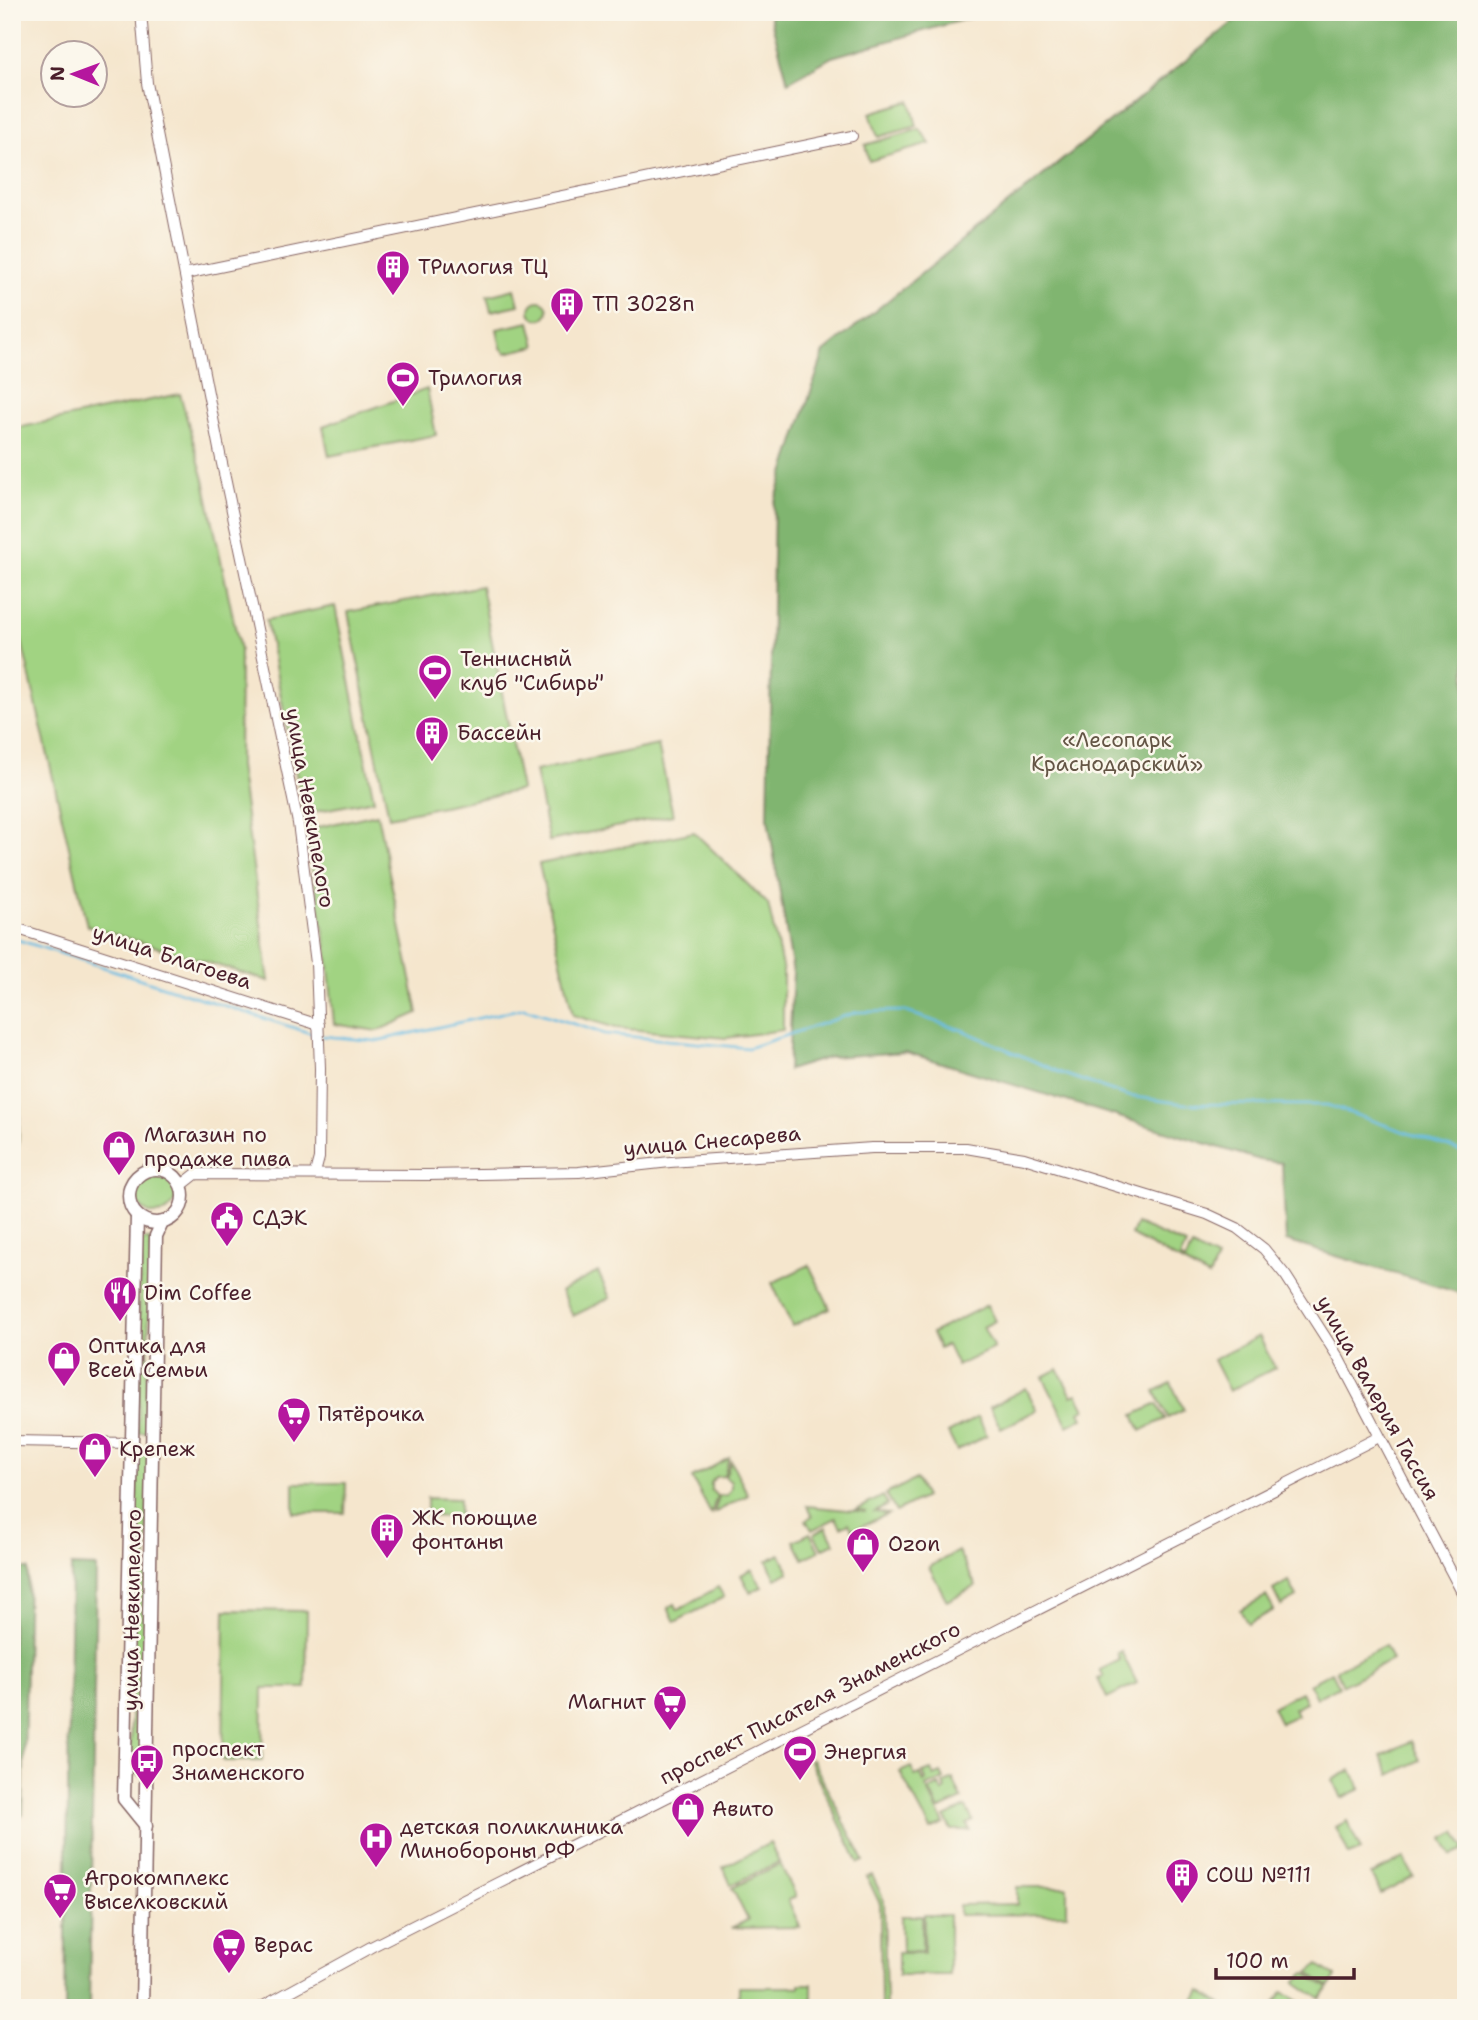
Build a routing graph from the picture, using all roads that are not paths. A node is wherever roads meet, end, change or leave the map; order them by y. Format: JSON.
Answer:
{"nodes":[{"id":1,"x":141,"y":12,"type":"edge"},
{"id":2,"x":852,"y":136,"type":"dead end"},
{"id":3,"x":185,"y":274,"type":"junction"},
{"id":4,"x":12,"y":927,"type":"edge"},
{"id":5,"x":319,"y":1027,"type":"junction"},
{"id":6,"x":315,"y":1173,"type":"junction"},
{"id":7,"x":182,"y":1185,"type":"junction"},
{"id":8,"x":137,"y":1216,"type":"junction"},
{"id":9,"x":162,"y":1223,"type":"junction"},
{"id":10,"x":1237,"y":1228,"type":"joint"},
{"id":11,"x":155,"y":1433,"type":"junction"},
{"id":12,"x":1379,"y":1437,"type":"junction"},
{"id":13,"x":12,"y":1441,"type":"edge"},
{"id":14,"x":130,"y":1442,"type":"junction"},
{"id":15,"x":155,"y":1449,"type":"junction"},
{"id":16,"x":1466,"y":1600,"type":"edge"},
{"id":17,"x":124,"y":1772,"type":"junction"},
{"id":18,"x":148,"y":1773,"type":"junction"},
{"id":19,"x":146,"y":1826,"type":"junction"},
{"id":20,"x":142,"y":2008,"type":"edge"},
{"id":21,"x":260,"y":2008,"type":"edge"}],
"edges":[{"from":1,"to":3,"type":"street","name":"улица Невкипелого"},
{"from":2,"to":3,"type":"street"},
{"from":3,"to":5,"type":"street","name":"улица Невкипелого"},
{"from":4,"to":5,"type":"street","name":"улица Благоева"},
{"from":5,"to":6,"type":"street","name":"улица Невкипелого"},
{"from":6,"to":7,"type":"street","name":"улица Снесарева"},
{"from":6,"to":10,"type":"street","name":"улица Снесарева"},
{"from":7,"to":8,"type":"street"},
{"from":7,"to":9,"type":"street"},
{"from":8,"to":9,"type":"street"},
{"from":8,"to":14,"type":"street","name":"улица Невкипелого"},
{"from":9,"to":11,"type":"street","name":"улица Невкипелого"},
{"from":10,"to":12,"type":"street","name":"улица Валерия Гассия"},
{"from":11,"to":14,"type":"street"},
{"from":11,"to":15,"type":"street","name":"улица Невкипелого"},
{"from":12,"to":16,"type":"street","name":"улица Валерия Гассия"},
{"from":12,"to":21,"type":"street","name":"проспект Писателя Знаменского"},
{"from":13,"to":14,"type":"street"},
{"from":14,"to":15,"type":"street"},
{"from":14,"to":17,"type":"street","name":"улица Невкипелого"},
{"from":15,"to":18,"type":"street","name":"улица Невкипелого"},
{"from":17,"to":18,"type":"street"},
{"from":17,"to":19,"type":"street","name":"улица Невкипелого"},
{"from":18,"to":19,"type":"street","name":"улица Невкипелого"},
{"from":19,"to":20,"type":"street","name":"улица Невкипелого"}]}
